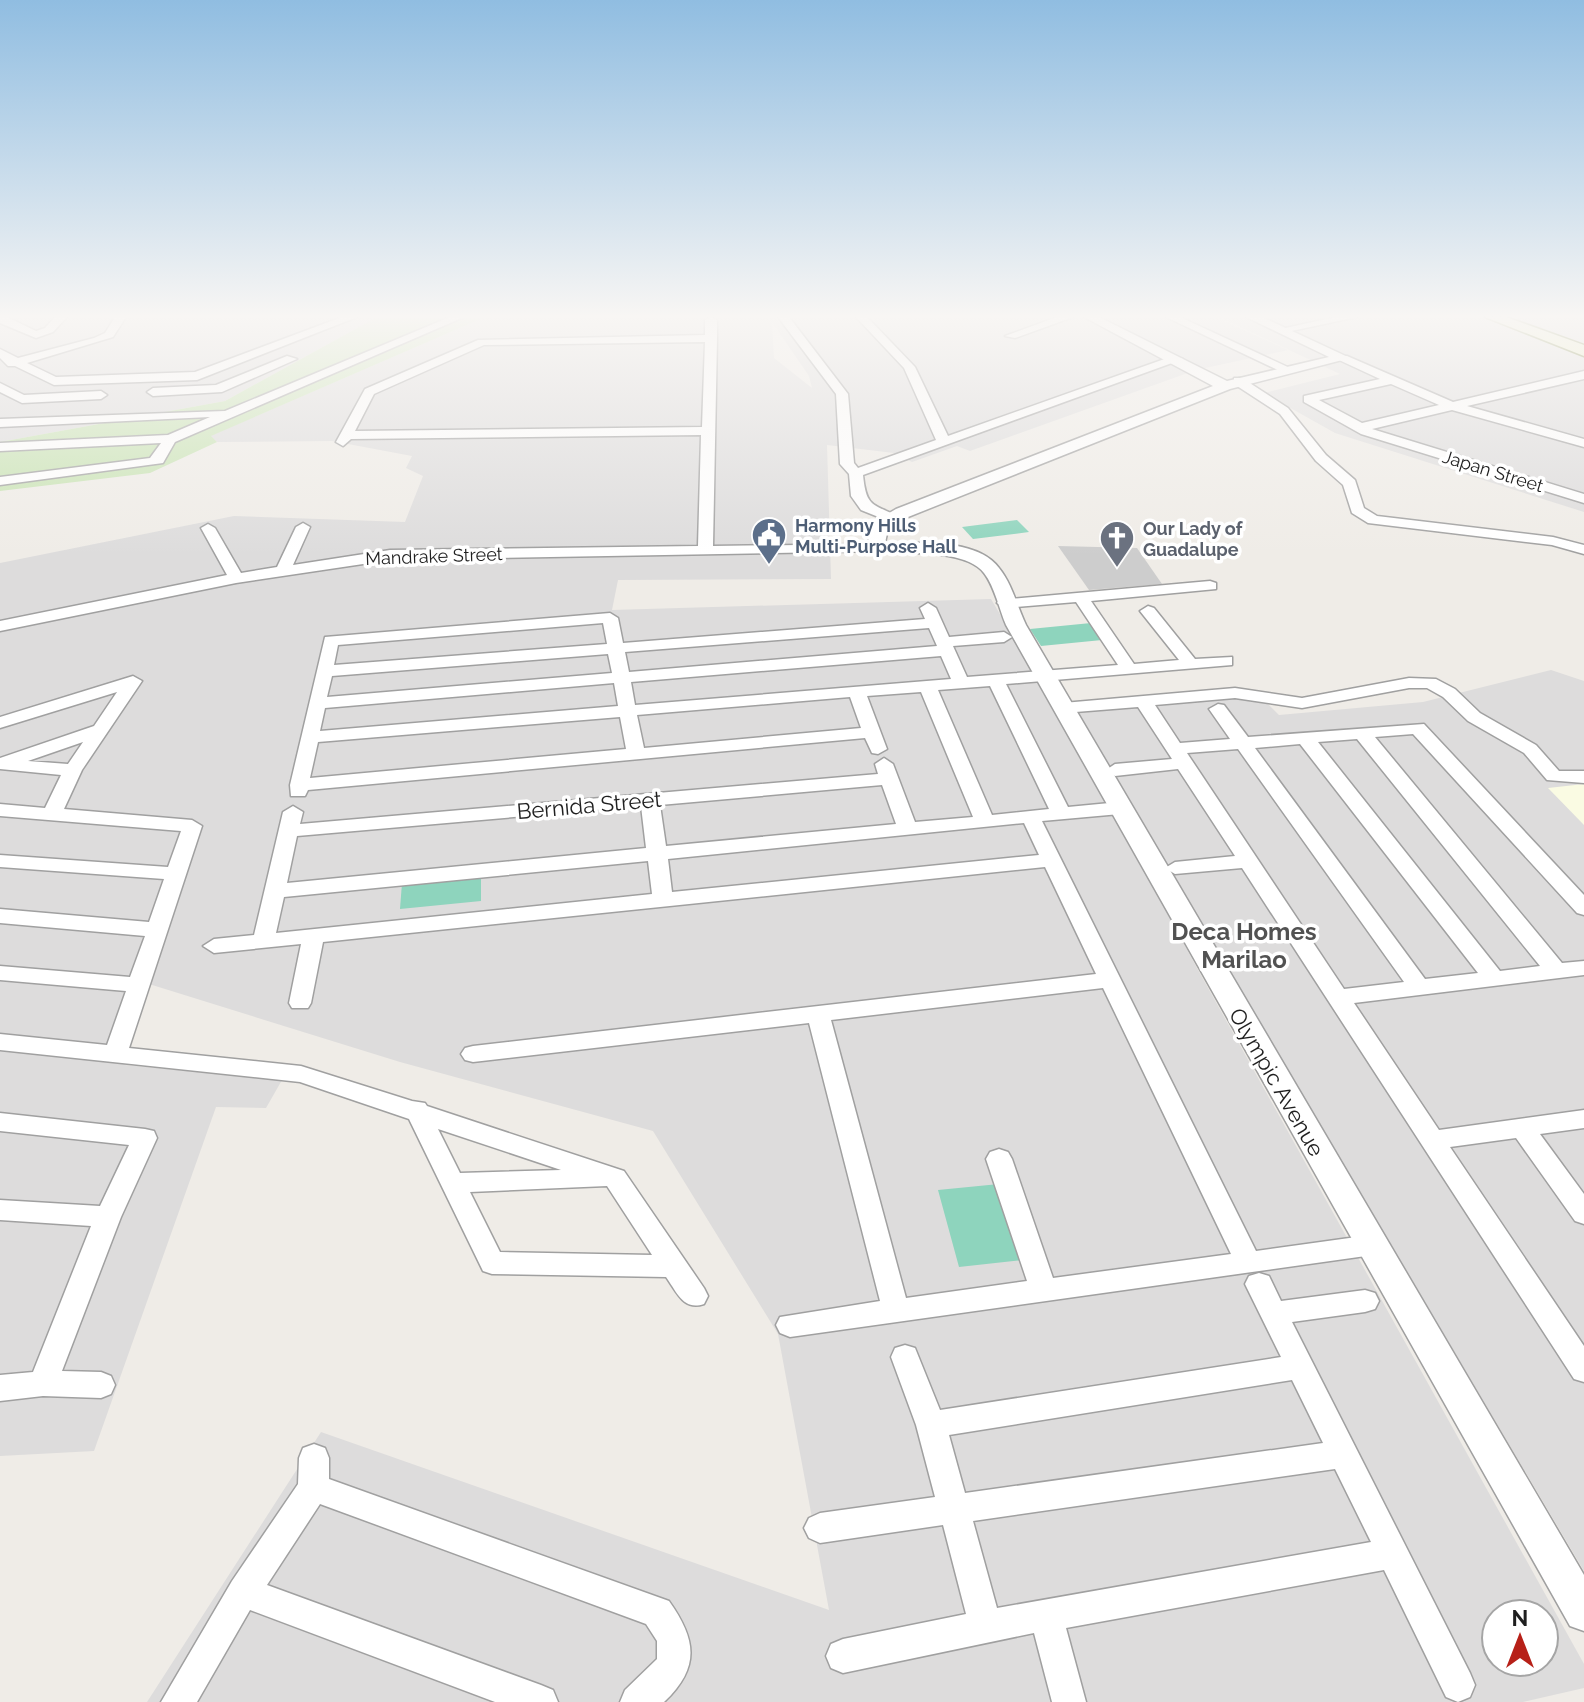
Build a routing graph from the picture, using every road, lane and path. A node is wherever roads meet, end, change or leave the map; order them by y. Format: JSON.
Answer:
{"nodes":[{"id":1,"x":17,"y":396,"type":"edge"},
{"id":2,"x":68,"y":396,"type":"edge"},
{"id":3,"x":270,"y":396,"type":"edge"},
{"id":4,"x":367,"y":396,"type":"edge"},
{"id":5,"x":709,"y":396,"type":"edge"},
{"id":6,"x":842,"y":396,"type":"edge"},
{"id":7,"x":923,"y":396,"type":"edge"},
{"id":8,"x":1072,"y":396,"type":"edge"},
{"id":9,"x":1200,"y":396,"type":"edge"},
{"id":10,"x":1256,"y":396,"type":"edge"},
{"id":11,"x":1319,"y":396,"type":"edge"},
{"id":12,"x":1430,"y":396,"type":"edge"},
{"id":13,"x":1493,"y":396,"type":"edge"},
{"id":14,"x":1452,"y":406,"type":"junction"},
{"id":15,"x":232,"y":413,"type":"junction"},
{"id":16,"x":0,"y":423,"type":"edge"},
{"id":17,"x":1358,"y":428,"type":"junction"},
{"id":18,"x":708,"y":431,"type":"junction"},
{"id":19,"x":170,"y":439,"type":"junction"},
{"id":20,"x":944,"y":442,"type":"junction"},
{"id":21,"x":1584,"y":443,"type":"edge"},
{"id":22,"x":0,"y":447,"type":"edge"},
{"id":23,"x":0,"y":462,"type":"edge"},
{"id":24,"x":856,"y":473,"type":"junction"},
{"id":25,"x":0,"y":481,"type":"edge"},
{"id":26,"x":1584,"y":499,"type":"edge"},
{"id":27,"x":891,"y":518,"type":"junction"},
{"id":28,"x":303,"y":527,"type":"dead end"},
{"id":29,"x":208,"y":528,"type":"dead end"},
{"id":30,"x":875,"y":548,"type":"junction"},
{"id":31,"x":705,"y":550,"type":"junction"},
{"id":32,"x":1584,"y":550,"type":"edge"},
{"id":33,"x":283,"y":570,"type":"junction"},
{"id":34,"x":236,"y":578,"type":"junction"},
{"id":35,"x":1210,"y":586,"type":"dead end"},
{"id":36,"x":1080,"y":596,"type":"junction"},
{"id":37,"x":1005,"y":603,"type":"junction"},
{"id":38,"x":1148,"y":611,"type":"dead end"},
{"id":39,"x":0,"y":626,"type":"edge"},
{"id":40,"x":1004,"y":637,"type":"dead end"},
{"id":41,"x":945,"y":646,"type":"junction"},
{"id":42,"x":615,"y":647,"type":"junction"},
{"id":43,"x":1226,"y":661,"type":"dead end"},
{"id":44,"x":1191,"y":664,"type":"junction"},
{"id":45,"x":1129,"y":668,"type":"junction"},
{"id":46,"x":325,"y":671,"type":"junction"},
{"id":47,"x":1044,"y":675,"type":"junction"},
{"id":48,"x":621,"y":678,"type":"junction"},
{"id":49,"x":995,"y":679,"type":"junction"},
{"id":50,"x":961,"y":682,"type":"junction"},
{"id":51,"x":927,"y":685,"type":"junction"},
{"id":52,"x":856,"y":691,"type":"junction"},
{"id":53,"x":1143,"y":701,"type":"junction"},
{"id":54,"x":318,"y":703,"type":"junction"},
{"id":55,"x":1063,"y":708,"type":"junction"},
{"id":56,"x":1218,"y":709,"type":"dead end"},
{"id":57,"x":628,"y":710,"type":"junction"},
{"id":58,"x":0,"y":723,"type":"edge"},
{"id":59,"x":100,"y":730,"type":"junction"},
{"id":60,"x":1361,"y":732,"type":"junction"},
{"id":61,"x":310,"y":737,"type":"junction"},
{"id":62,"x":1304,"y":737,"type":"junction"},
{"id":63,"x":1242,"y":742,"type":"junction"},
{"id":64,"x":636,"y":754,"type":"junction"},
{"id":65,"x":881,"y":756,"type":"junction"},
{"id":66,"x":1180,"y":756,"type":"junction"},
{"id":67,"x":0,"y":764,"type":"edge"},
{"id":68,"x":73,"y":770,"type":"junction"},
{"id":69,"x":1115,"y":770,"type":"dead end"},
{"id":70,"x":1584,"y":777,"type":"edge"},
{"id":71,"x":650,"y":800,"type":"junction"},
{"id":72,"x":295,"y":805,"type":"junction"},
{"id":73,"x":1120,"y":808,"type":"junction"},
{"id":74,"x":0,"y":810,"type":"edge"},
{"id":75,"x":1061,"y":813,"type":"junction"},
{"id":76,"x":52,"y":814,"type":"junction"},
{"id":77,"x":1030,"y":816,"type":"junction"},
{"id":78,"x":985,"y":821,"type":"junction"},
{"id":79,"x":908,"y":829,"type":"junction"},
{"id":80,"x":656,"y":853,"type":"junction"},
{"id":81,"x":1051,"y":860,"type":"junction"},
{"id":82,"x":0,"y":861,"type":"edge"},
{"id":83,"x":1250,"y":861,"type":"junction"},
{"id":84,"x":1175,"y":868,"type":"dead end"},
{"id":85,"x":175,"y":874,"type":"junction"},
{"id":86,"x":275,"y":891,"type":"junction"},
{"id":87,"x":663,"y":900,"type":"junction"},
{"id":88,"x":1584,"y":908,"type":"edge"},
{"id":89,"x":0,"y":916,"type":"edge"},
{"id":90,"x":159,"y":930,"type":"junction"},
{"id":91,"x":313,"y":937,"type":"junction"},
{"id":92,"x":263,"y":942,"type":"junction"},
{"id":93,"x":214,"y":946,"type":"dead end"},
{"id":94,"x":1584,"y":968,"type":"edge"},
{"id":95,"x":1556,"y":971,"type":"junction"},
{"id":96,"x":0,"y":973,"type":"edge"},
{"id":97,"x":1495,"y":979,"type":"junction"},
{"id":98,"x":1109,"y":980,"type":"junction"},
{"id":99,"x":140,"y":985,"type":"junction"},
{"id":100,"x":1420,"y":988,"type":"junction"},
{"id":101,"x":1338,"y":997,"type":"junction"},
{"id":102,"x":300,"y":1003,"type":"dead end"},
{"id":103,"x":818,"y":1014,"type":"junction"},
{"id":104,"x":0,"y":1042,"type":"edge"},
{"id":105,"x":116,"y":1053,"type":"junction"},
{"id":106,"x":473,"y":1054,"type":"dead end"},
{"id":107,"x":416,"y":1109,"type":"junction"},
{"id":108,"x":1584,"y":1119,"type":"edge"},
{"id":109,"x":0,"y":1122,"type":"edge"},
{"id":110,"x":1522,"y":1128,"type":"junction"},
{"id":111,"x":1432,"y":1140,"type":"junction"},
{"id":112,"x":999,"y":1159,"type":"dead end"},
{"id":113,"x":615,"y":1178,"type":"junction"},
{"id":114,"x":454,"y":1183,"type":"junction"},
{"id":115,"x":1584,"y":1214,"type":"edge"},
{"id":116,"x":3,"y":1215,"type":"edge"},
{"id":117,"x":108,"y":1217,"type":"junction"},
{"id":118,"x":1371,"y":1246,"type":"junction"},
{"id":119,"x":672,"y":1266,"type":"junction"},
{"id":120,"x":1254,"y":1273,"type":"junction"},
{"id":121,"x":1044,"y":1291,"type":"junction"},
{"id":122,"x":694,"y":1296,"type":"dead end"},
{"id":123,"x":1365,"y":1301,"type":"dead end"},
{"id":124,"x":896,"y":1311,"type":"junction"},
{"id":125,"x":1274,"y":1313,"type":"junction"},
{"id":126,"x":790,"y":1325,"type":"dead end"},
{"id":127,"x":905,"y":1357,"type":"dead end"},
{"id":128,"x":1300,"y":1366,"type":"junction"},
{"id":129,"x":1584,"y":1370,"type":"edge"},
{"id":130,"x":43,"y":1383,"type":"junction"},
{"id":131,"x":101,"y":1385,"type":"dead end"},
{"id":132,"x":0,"y":1388,"type":"edge"},
{"id":133,"x":931,"y":1425,"type":"junction"},
{"id":134,"x":1344,"y":1454,"type":"junction"},
{"id":135,"x":954,"y":1509,"type":"junction"},
{"id":136,"x":820,"y":1528,"type":"dead end"},
{"id":137,"x":1392,"y":1553,"type":"junction"},
{"id":138,"x":243,"y":1592,"type":"junction"},
{"id":139,"x":1584,"y":1612,"type":"edge"},
{"id":140,"x":1046,"y":1615,"type":"junction"},
{"id":141,"x":986,"y":1626,"type":"junction"},
{"id":142,"x":843,"y":1656,"type":"dead end"},
{"id":143,"x":1458,"y":1685,"type":"dead end"},
{"id":144,"x":183,"y":1701,"type":"edge"},
{"id":145,"x":541,"y":1702,"type":"edge"},
{"id":146,"x":637,"y":1702,"type":"edge"},
{"id":147,"x":1069,"y":1702,"type":"edge"}],
"edges":[{"from":1,"to":2,"type":"street"},
{"from":3,"to":15,"type":"street"},
{"from":4,"to":18,"type":"street"},
{"from":5,"to":18,"type":"street"},
{"from":6,"to":24,"type":"street"},
{"from":7,"to":20,"type":"street"},
{"from":8,"to":20,"type":"street"},
{"from":9,"to":27,"type":"street"},
{"from":10,"to":32,"type":"street"},
{"from":11,"to":17,"type":"street","name":"Japan Street"},
{"from":12,"to":14,"type":"street"},
{"from":13,"to":14,"type":"street"},
{"from":14,"to":17,"type":"street"},
{"from":14,"to":21,"type":"street"},
{"from":15,"to":16,"type":"street"},
{"from":15,"to":19,"type":"street"},
{"from":17,"to":26,"type":"street","name":"Japan Street"},
{"from":18,"to":31,"type":"street"},
{"from":19,"to":22,"type":"street"},
{"from":19,"to":25,"type":"street"},
{"from":20,"to":24,"type":"street"},
{"from":22,"to":23,"type":"street"},
{"from":24,"to":27,"type":"street"},
{"from":27,"to":30,"type":"street"},
{"from":28,"to":33,"type":"street"},
{"from":29,"to":34,"type":"street"},
{"from":30,"to":31,"type":"street","name":"Mandrake Street"},
{"from":30,"to":37,"type":"street","name":"Olympic Avenue"},
{"from":31,"to":33,"type":"street","name":"Mandrake Street"},
{"from":33,"to":34,"type":"street","name":"Mandrake Street"},
{"from":34,"to":39,"type":"street","name":"Mandrake Street"},
{"from":35,"to":36,"type":"street"},
{"from":36,"to":37,"type":"street"},
{"from":36,"to":45,"type":"street"},
{"from":37,"to":47,"type":"street","name":"Olympic Avenue"},
{"from":38,"to":44,"type":"street"},
{"from":40,"to":41,"type":"street"},
{"from":41,"to":42,"type":"street"},
{"from":41,"to":48,"type":"street"},
{"from":41,"to":50,"type":"street"},
{"from":42,"to":46,"type":"street"},
{"from":42,"to":46,"type":"street"},
{"from":42,"to":48,"type":"street"},
{"from":43,"to":44,"type":"street"},
{"from":44,"to":45,"type":"street"},
{"from":45,"to":47,"type":"street"},
{"from":46,"to":54,"type":"street"},
{"from":47,"to":49,"type":"street"},
{"from":47,"to":55,"type":"street","name":"Olympic Avenue"},
{"from":48,"to":54,"type":"street"},
{"from":48,"to":57,"type":"street"},
{"from":49,"to":50,"type":"street"},
{"from":49,"to":75,"type":"street"},
{"from":50,"to":51,"type":"street"},
{"from":51,"to":52,"type":"street"},
{"from":51,"to":78,"type":"street"},
{"from":52,"to":57,"type":"street"},
{"from":52,"to":65,"type":"street"},
{"from":53,"to":55,"type":"street"},
{"from":53,"to":66,"type":"street"},
{"from":53,"to":70,"type":"street"},
{"from":54,"to":61,"type":"street"},
{"from":55,"to":73,"type":"street","name":"Olympic Avenue"},
{"from":56,"to":63,"type":"street"},
{"from":57,"to":61,"type":"street"},
{"from":57,"to":64,"type":"street"},
{"from":58,"to":59,"type":"street"},
{"from":59,"to":67,"type":"street"},
{"from":59,"to":68,"type":"street"},
{"from":60,"to":62,"type":"street"},
{"from":60,"to":88,"type":"street"},
{"from":60,"to":95,"type":"street"},
{"from":61,"to":72,"type":"street"},
{"from":62,"to":63,"type":"street"},
{"from":62,"to":97,"type":"street"},
{"from":63,"to":66,"type":"street"},
{"from":63,"to":100,"type":"street"},
{"from":64,"to":65,"type":"street"},
{"from":64,"to":72,"type":"street"},
{"from":65,"to":71,"type":"street","name":"Bernida Street"},
{"from":65,"to":79,"type":"street"},
{"from":66,"to":69,"type":"street"},
{"from":66,"to":83,"type":"street"},
{"from":67,"to":68,"type":"street"},
{"from":68,"to":76,"type":"street"},
{"from":71,"to":72,"type":"street","name":"Bernida Street"},
{"from":71,"to":80,"type":"street"},
{"from":72,"to":86,"type":"street"},
{"from":73,"to":75,"type":"street"},
{"from":73,"to":118,"type":"street","name":"Olympic Avenue"},
{"from":74,"to":76,"type":"street"},
{"from":75,"to":77,"type":"street"},
{"from":76,"to":85,"type":"street"},
{"from":77,"to":78,"type":"street"},
{"from":77,"to":81,"type":"street"},
{"from":78,"to":79,"type":"street"},
{"from":79,"to":80,"type":"street"},
{"from":80,"to":86,"type":"street"},
{"from":80,"to":87,"type":"street"},
{"from":81,"to":87,"type":"street"},
{"from":81,"to":98,"type":"street"},
{"from":82,"to":85,"type":"street"},
{"from":83,"to":84,"type":"street"},
{"from":83,"to":101,"type":"street"},
{"from":85,"to":90,"type":"street"},
{"from":86,"to":92,"type":"street"},
{"from":87,"to":91,"type":"street"},
{"from":89,"to":90,"type":"street"},
{"from":90,"to":99,"type":"street"},
{"from":91,"to":92,"type":"street"},
{"from":91,"to":102,"type":"street"},
{"from":92,"to":93,"type":"street"},
{"from":94,"to":95,"type":"street"},
{"from":95,"to":97,"type":"street"},
{"from":96,"to":99,"type":"street"},
{"from":97,"to":100,"type":"street"},
{"from":98,"to":103,"type":"street"},
{"from":98,"to":120,"type":"street"},
{"from":99,"to":105,"type":"street"},
{"from":100,"to":101,"type":"street"},
{"from":101,"to":111,"type":"street"},
{"from":103,"to":106,"type":"street"},
{"from":103,"to":124,"type":"street"},
{"from":104,"to":105,"type":"street"},
{"from":105,"to":107,"type":"street"},
{"from":107,"to":113,"type":"street"},
{"from":107,"to":114,"type":"street"},
{"from":108,"to":110,"type":"street"},
{"from":109,"to":117,"type":"street"},
{"from":110,"to":111,"type":"street"},
{"from":110,"to":115,"type":"street"},
{"from":111,"to":129,"type":"street"},
{"from":112,"to":121,"type":"street"},
{"from":113,"to":114,"type":"street"},
{"from":113,"to":119,"type":"street"},
{"from":114,"to":119,"type":"street"},
{"from":116,"to":117,"type":"street"},
{"from":117,"to":130,"type":"street"},
{"from":118,"to":120,"type":"street"},
{"from":118,"to":139,"type":"street","name":"Olympic Avenue"},
{"from":119,"to":122,"type":"street"},
{"from":120,"to":121,"type":"street"},
{"from":120,"to":125,"type":"street"},
{"from":121,"to":124,"type":"street"},
{"from":123,"to":125,"type":"street"},
{"from":124,"to":126,"type":"street"},
{"from":125,"to":128,"type":"street"},
{"from":127,"to":133,"type":"street"},
{"from":128,"to":133,"type":"street"},
{"from":128,"to":134,"type":"street"},
{"from":130,"to":131,"type":"street"},
{"from":130,"to":132,"type":"street"},
{"from":133,"to":135,"type":"street"},
{"from":134,"to":135,"type":"street"},
{"from":134,"to":137,"type":"street"},
{"from":135,"to":136,"type":"street"},
{"from":135,"to":141,"type":"street"},
{"from":137,"to":140,"type":"street"},
{"from":137,"to":143,"type":"street"},
{"from":138,"to":144,"type":"street"},
{"from":138,"to":145,"type":"street"},
{"from":138,"to":146,"type":"street"},
{"from":140,"to":141,"type":"street"},
{"from":140,"to":147,"type":"street"},
{"from":141,"to":142,"type":"street"}]}
